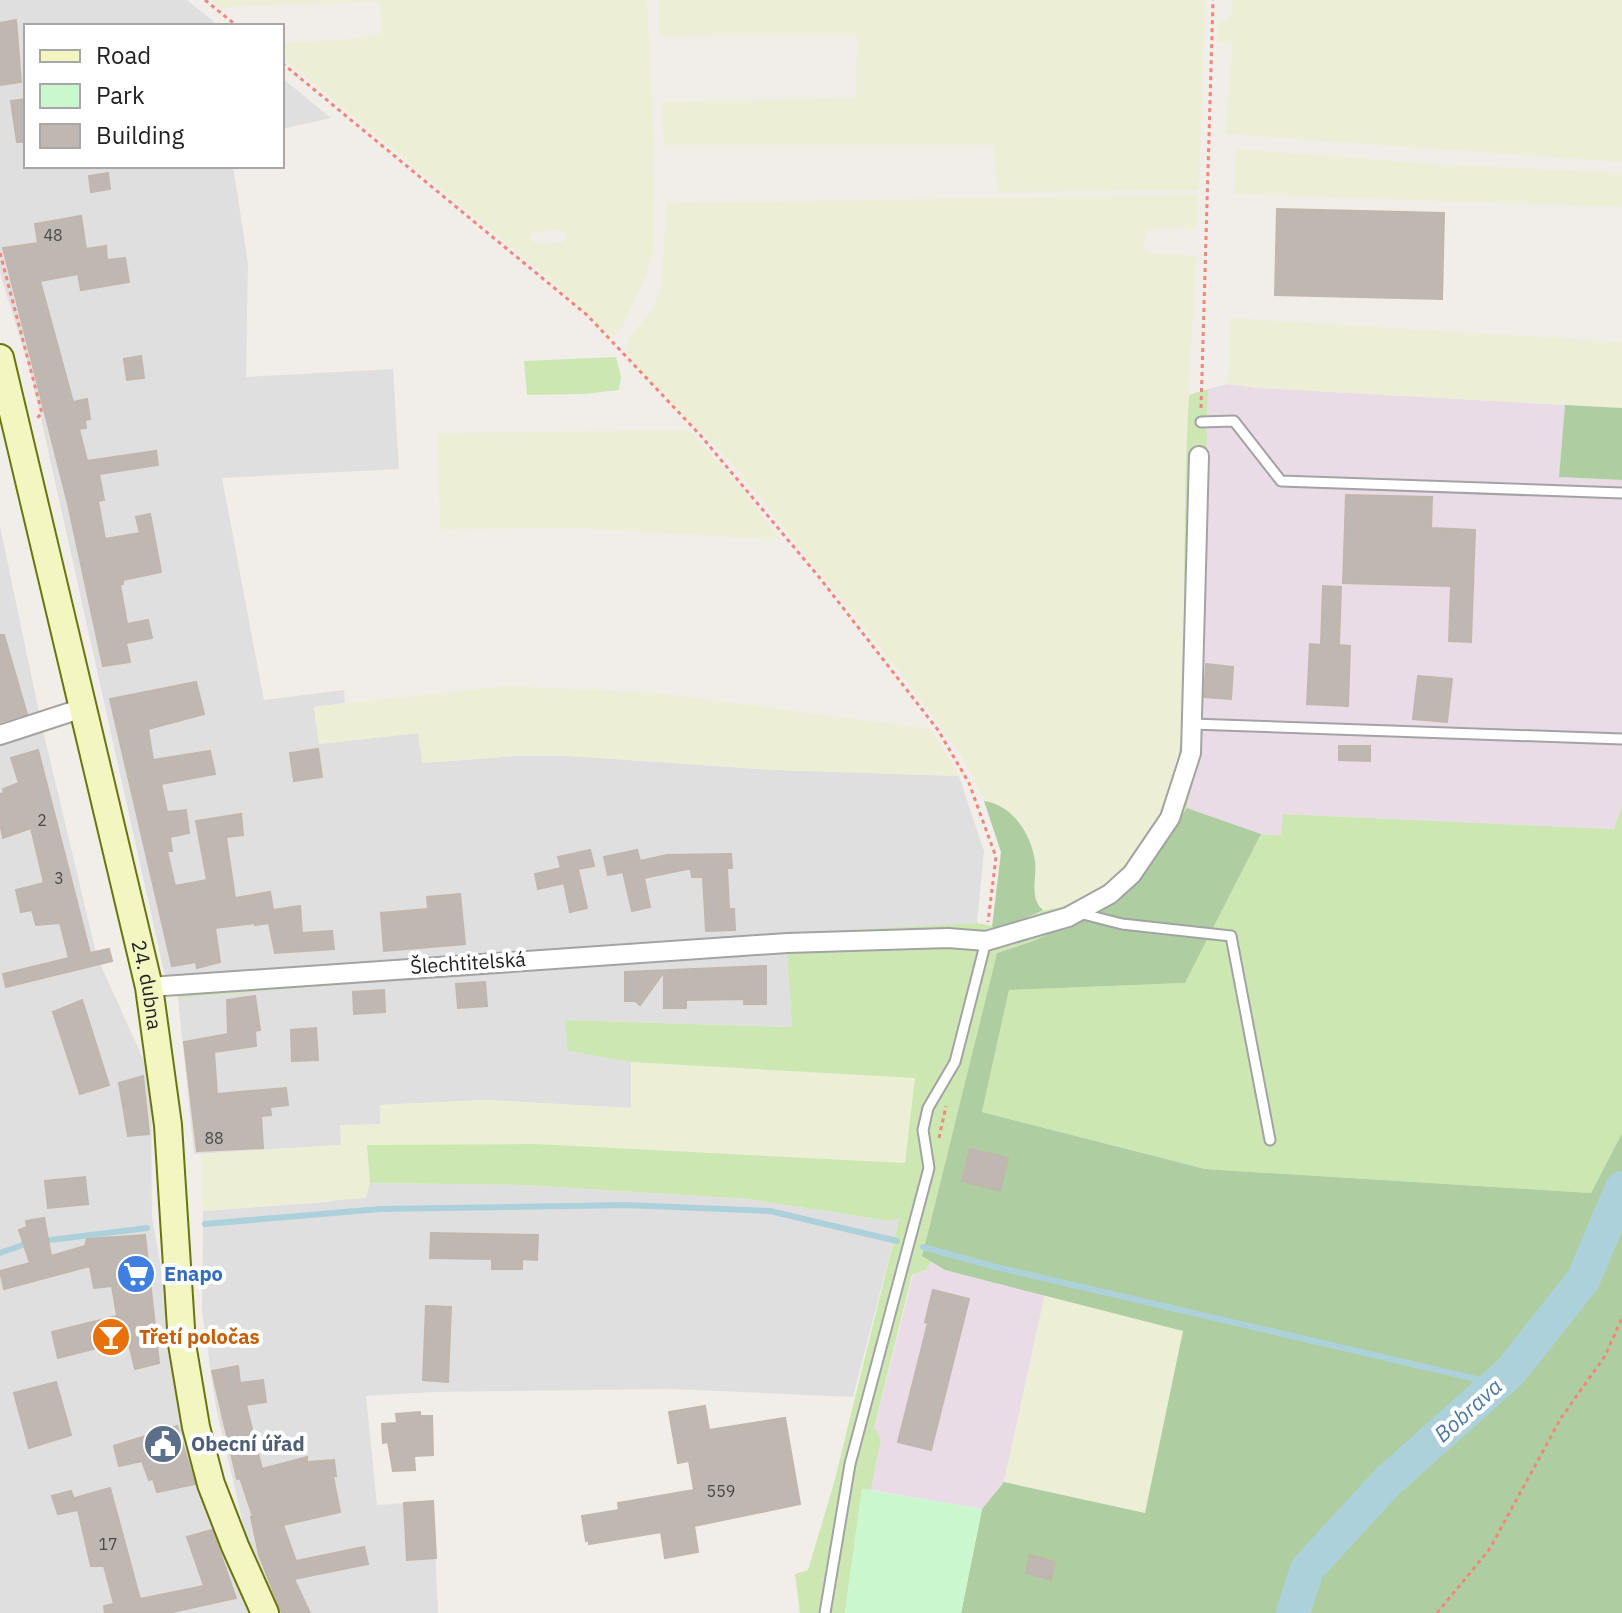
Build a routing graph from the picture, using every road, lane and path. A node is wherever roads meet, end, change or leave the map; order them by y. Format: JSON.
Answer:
{"nodes":[{"id":1,"x":205,"y":0,"type":"edge"},
{"id":2,"x":1213,"y":0,"type":"edge"},
{"id":3,"x":235,"y":24,"type":"edge"},
{"id":4,"x":284,"y":65,"type":"edge"},
{"id":5,"x":0,"y":358,"type":"edge"},
{"id":6,"x":1201,"y":422,"type":"joint"},
{"id":7,"x":1199,"y":456,"type":"dead end"},
{"id":8,"x":1622,"y":493,"type":"edge"},
{"id":9,"x":83,"y":708,"type":"junction"},
{"id":10,"x":1192,"y":724,"type":"junction"},
{"id":11,"x":0,"y":735,"type":"edge"},
{"id":12,"x":1622,"y":739,"type":"edge"},
{"id":13,"x":1076,"y":913,"type":"junction"},
{"id":14,"x":986,"y":941,"type":"junction"},
{"id":15,"x":149,"y":987,"type":"junction"},
{"id":16,"x":948,"y":1099,"type":"dead end"},
{"id":17,"x":1270,"y":1140,"type":"dead end"},
{"id":18,"x":929,"y":1168,"type":"junction"},
{"id":19,"x":1622,"y":1318,"type":"edge"},
{"id":20,"x":265,"y":1613,"type":"edge"},
{"id":21,"x":825,"y":1613,"type":"edge"},
{"id":22,"x":1437,"y":1613,"type":"edge"}],
"edges":[{"from":1,"to":3,"type":"path"},
{"from":2,"to":6,"type":"path"},
{"from":4,"to":14,"type":"path"},
{"from":5,"to":9,"type":"main road","name":"24. dubna"},
{"from":6,"to":8,"type":"lane"},
{"from":7,"to":10,"type":"street"},
{"from":9,"to":11,"type":"street"},
{"from":9,"to":15,"type":"main road","name":"24. dubna"},
{"from":10,"to":12,"type":"lane"},
{"from":10,"to":13,"type":"street"},
{"from":13,"to":14,"type":"street"},
{"from":13,"to":17,"type":"lane"},
{"from":14,"to":15,"type":"street","name":"Šlechtitelská"},
{"from":14,"to":18,"type":"lane"},
{"from":15,"to":20,"type":"main road","name":"24. dubna"},
{"from":16,"to":18,"type":"path"},
{"from":18,"to":21,"type":"lane"},
{"from":19,"to":22,"type":"path"}]}
